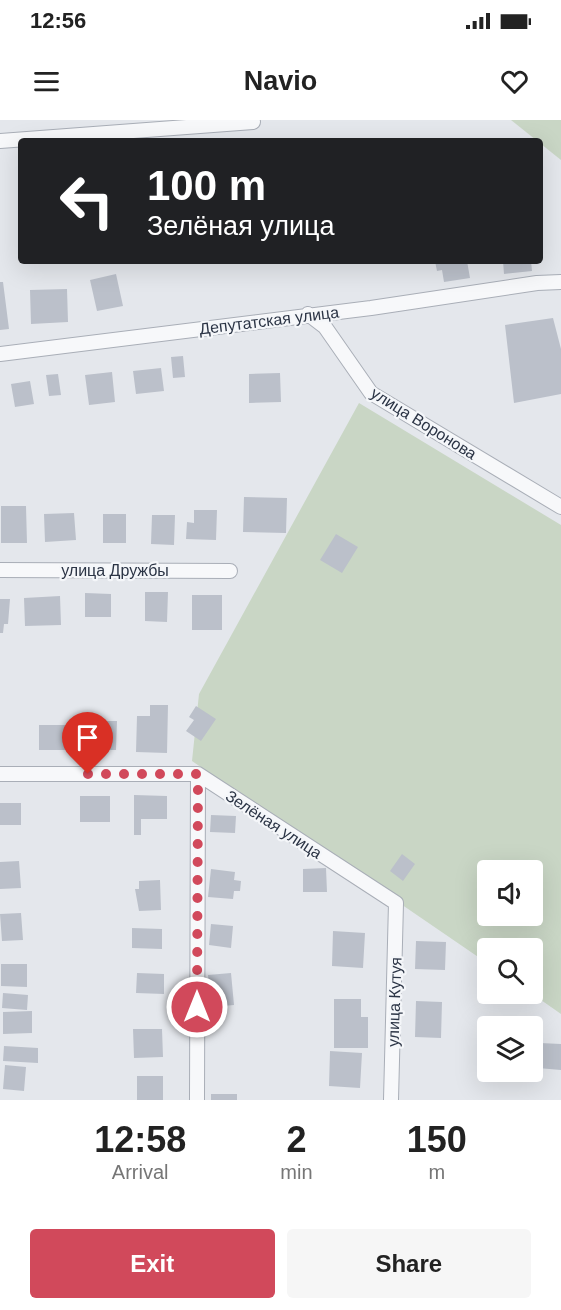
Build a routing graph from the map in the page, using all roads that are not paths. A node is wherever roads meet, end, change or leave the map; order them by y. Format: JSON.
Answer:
{"nodes":[{"id":1,"x":253,"y":122,"type":"dead end"},
{"id":2,"x":40,"y":138,"type":"edge"},
{"id":3,"x":18,"y":140,"type":"edge"},
{"id":4,"x":0,"y":141,"type":"edge"},
{"id":5,"x":561,"y":282,"type":"edge"},
{"id":6,"x":308,"y":314,"type":"junction"},
{"id":7,"x":0,"y":354,"type":"edge"},
{"id":8,"x":561,"y":507,"type":"edge"},
{"id":9,"x":0,"y":570,"type":"edge"},
{"id":10,"x":230,"y":571,"type":"dead end"},
{"id":11,"x":0,"y":774,"type":"edge"},
{"id":12,"x":198,"y":774,"type":"junction"},
{"id":13,"x":396,"y":903,"type":"joint"},
{"id":14,"x":197,"y":1100,"type":"edge"},
{"id":15,"x":391,"y":1100,"type":"edge"}],
"edges":[{"from":1,"to":2,"type":"street"},
{"from":3,"to":4,"type":"street"},
{"from":5,"to":6,"type":"street","name":"Депутатская улица"},
{"from":6,"to":7,"type":"street","name":"Депутатская улица"},
{"from":6,"to":8,"type":"street","name":"улица Воронова"},
{"from":9,"to":10,"type":"street","name":"улица Дружбы"},
{"from":11,"to":12,"type":"street"},
{"from":12,"to":13,"type":"street","name":"Зелёная улица"},
{"from":12,"to":14,"type":"street"},
{"from":13,"to":15,"type":"street","name":"улица Кутуя"}]}
